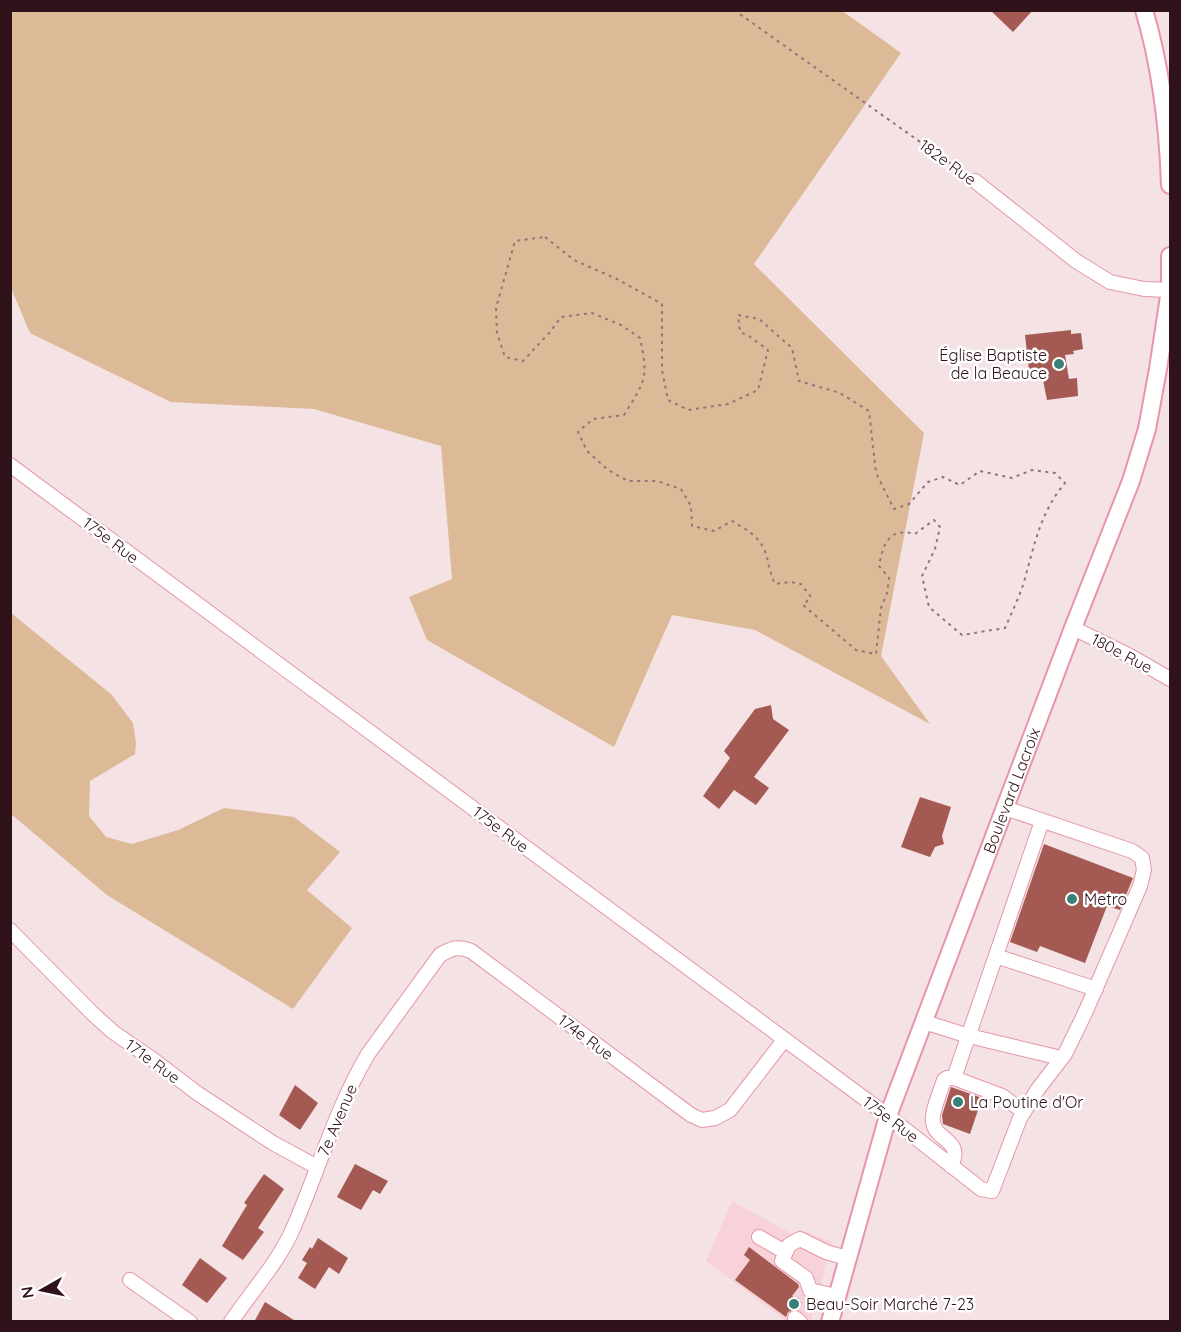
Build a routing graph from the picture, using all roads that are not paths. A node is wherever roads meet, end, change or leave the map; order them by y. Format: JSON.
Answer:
{"nodes":[{"id":1,"x":1144,"y":10,"type":"edge"},
{"id":2,"x":975,"y":181,"type":"road end"},
{"id":3,"x":1170,"y":185,"type":"edge"},
{"id":4,"x":1170,"y":256,"type":"edge"},
{"id":5,"x":1170,"y":290,"type":"edge"},
{"id":6,"x":10,"y":465,"type":"edge"},
{"id":7,"x":1073,"y":628,"type":"junction"},
{"id":8,"x":1170,"y":680,"type":"edge"},
{"id":9,"x":1005,"y":808,"type":"junction"},
{"id":10,"x":1042,"y":821,"type":"junction"},
{"id":11,"x":10,"y":930,"type":"edge"},
{"id":12,"x":471,"y":951,"type":"joint"},
{"id":13,"x":996,"y":956,"type":"junction"},
{"id":14,"x":1096,"y":990,"type":"junction"},
{"id":15,"x":924,"y":1022,"type":"junction"},
{"id":16,"x":969,"y":1036,"type":"junction"},
{"id":17,"x":784,"y":1040,"type":"junction"},
{"id":18,"x":1062,"y":1058,"type":"junction"},
{"id":19,"x":954,"y":1078,"type":"junction"},
{"id":20,"x":1024,"y":1113,"type":"junction"},
{"id":21,"x":888,"y":1116,"type":"junction"},
{"id":22,"x":951,"y":1166,"type":"junction"},
{"id":23,"x":317,"y":1167,"type":"junction"},
{"id":24,"x":759,"y":1237,"type":"dead end"},
{"id":25,"x":785,"y":1252,"type":"junction"},
{"id":26,"x":846,"y":1258,"type":"junction"},
{"id":27,"x":130,"y":1280,"type":"dead end"},
{"id":28,"x":836,"y":1296,"type":"junction"},
{"id":29,"x":190,"y":1322,"type":"edge"},
{"id":30,"x":231,"y":1322,"type":"edge"},
{"id":31,"x":830,"y":1322,"type":"edge"}],
"edges":[{"from":1,"to":3,"type":"main road"},
{"from":2,"to":5,"type":"street","name":"182e Rue"},
{"from":4,"to":5,"type":"main road","name":"Boulevard Lacroix"},
{"from":5,"to":7,"type":"main road","name":"Boulevard Lacroix"},
{"from":6,"to":17,"type":"street","name":"175e Rue"},
{"from":7,"to":8,"type":"street","name":"180e Rue"},
{"from":7,"to":9,"type":"main road","name":"Boulevard Lacroix"},
{"from":9,"to":10,"type":"street"},
{"from":9,"to":15,"type":"main road","name":"Boulevard Lacroix"},
{"from":10,"to":13,"type":"street"},
{"from":10,"to":14,"type":"street"},
{"from":11,"to":23,"type":"street","name":"171e Rue"},
{"from":12,"to":17,"type":"street","name":"174e Rue"},
{"from":12,"to":23,"type":"street","name":"7e Avenue"},
{"from":13,"to":14,"type":"street"},
{"from":13,"to":16,"type":"street"},
{"from":14,"to":18,"type":"street"},
{"from":15,"to":16,"type":"street"},
{"from":15,"to":21,"type":"main road","name":"Boulevard Lacroix"},
{"from":16,"to":18,"type":"street"},
{"from":16,"to":19,"type":"street"},
{"from":17,"to":21,"type":"street","name":"175e Rue"},
{"from":18,"to":20,"type":"street"},
{"from":19,"to":20,"type":"street"},
{"from":19,"to":22,"type":"street"},
{"from":20,"to":22,"type":"street","name":"175e Rue"},
{"from":21,"to":22,"type":"street","name":"175e Rue"},
{"from":21,"to":26,"type":"main road","name":"Boulevard Lacroix"},
{"from":23,"to":30,"type":"street","name":"7e Avenue"},
{"from":24,"to":25,"type":"street"},
{"from":25,"to":26,"type":"street"},
{"from":25,"to":28,"type":"street"},
{"from":26,"to":28,"type":"main road","name":"Boulevard Lacroix"},
{"from":27,"to":29,"type":"street"},
{"from":28,"to":31,"type":"main road","name":"Boulevard Lacroix"}]}
